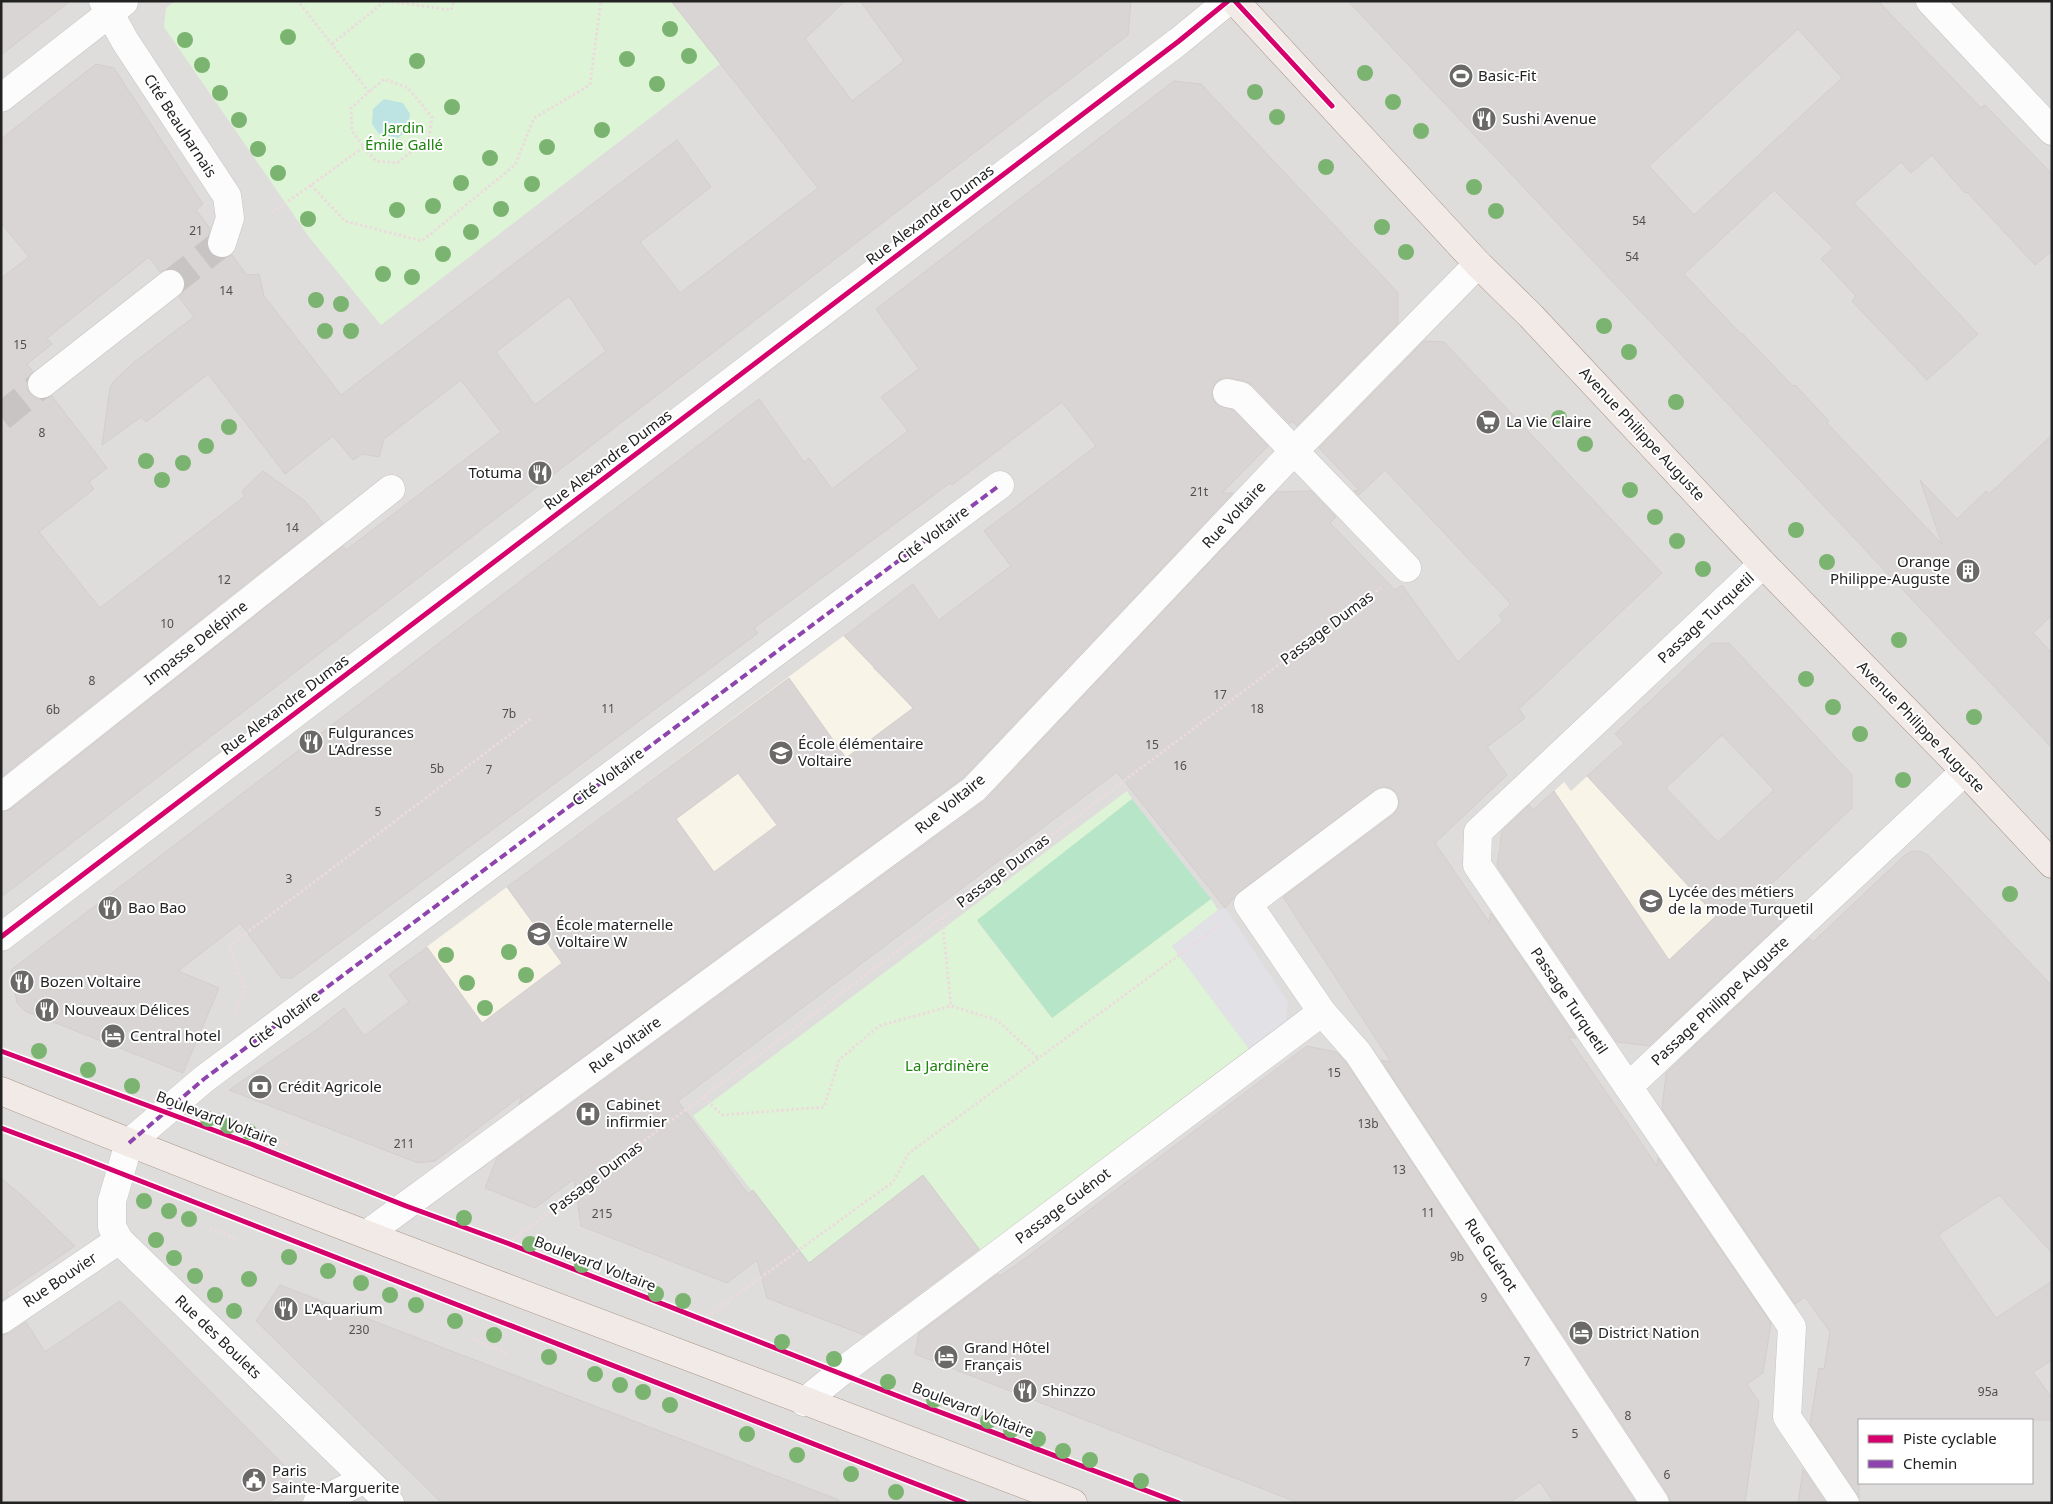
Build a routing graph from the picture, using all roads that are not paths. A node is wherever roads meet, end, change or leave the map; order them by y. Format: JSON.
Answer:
{"nodes":[{"id":1,"x":1228,"y":1,"type":"edge"},
{"id":2,"x":1235,"y":1,"type":"edge"},
{"id":3,"x":1930,"y":1,"type":"edge"},
{"id":4,"x":113,"y":5,"type":"edge"},
{"id":5,"x":1,"y":98,"type":"edge"},
{"id":6,"x":2052,"y":131,"type":"edge"},
{"id":7,"x":222,"y":243,"type":"tunnel mouth"},
{"id":8,"x":1478,"y":264,"type":"junction"},
{"id":9,"x":170,"y":284,"type":"tunnel mouth"},
{"id":10,"x":42,"y":384,"type":"tunnel mouth"},
{"id":11,"x":1227,"y":393,"type":"dead end"},
{"id":12,"x":1294,"y":451,"type":"junction"},
{"id":13,"x":1000,"y":485,"type":"dead end"},
{"id":14,"x":391,"y":489,"type":"dead end"},
{"id":15,"x":1763,"y":564,"type":"junction"},
{"id":16,"x":1407,"y":568,"type":"road end"},
{"id":17,"x":1965,"y":771,"type":"junction"},
{"id":18,"x":1,"y":797,"type":"edge"},
{"id":19,"x":1384,"y":802,"type":"dead end"},
{"id":20,"x":2052,"y":864,"type":"edge"},
{"id":21,"x":1,"y":937,"type":"edge"},
{"id":22,"x":1322,"y":1012,"type":"junction"},
{"id":23,"x":1628,"y":1087,"type":"junction"},
{"id":24,"x":1,"y":1091,"type":"edge"},
{"id":25,"x":129,"y":1143,"type":"junction"},
{"id":26,"x":367,"y":1234,"type":"junction"},
{"id":27,"x":118,"y":1240,"type":"junction"},
{"id":28,"x":1,"y":1320,"type":"edge"},
{"id":29,"x":804,"y":1402,"type":"junction"},
{"id":30,"x":365,"y":1478,"type":"junction"},
{"id":31,"x":317,"y":1503,"type":"edge"},
{"id":32,"x":390,"y":1503,"type":"edge"},
{"id":33,"x":1073,"y":1503,"type":"edge"},
{"id":34,"x":1655,"y":1503,"type":"edge"},
{"id":35,"x":1845,"y":1503,"type":"edge"}],
"edges":[{"from":1,"to":21,"type":"street","name":"Rue Alexandre Dumas"},
{"from":2,"to":8,"type":"main road","name":"Avenue Philippe Auguste"},
{"from":3,"to":6,"type":"street"},
{"from":4,"to":5,"type":"street"},
{"from":4,"to":7,"type":"street","name":"Cité Beauharnais"},
{"from":8,"to":12,"type":"street","name":"Rue Voltaire"},
{"from":8,"to":15,"type":"main road","name":"Avenue Philippe Auguste"},
{"from":9,"to":10,"type":"street"},
{"from":11,"to":12,"type":"street"},
{"from":12,"to":16,"type":"street"},
{"from":12,"to":26,"type":"street","name":"Rue Voltaire"},
{"from":13,"to":25,"type":"street","name":"Cité Voltaire"},
{"from":14,"to":18,"type":"street","name":"Impasse Delépine"},
{"from":15,"to":17,"type":"main road","name":"Avenue Philippe Auguste"},
{"from":15,"to":23,"type":"street","name":"Passage Turquetil"},
{"from":17,"to":20,"type":"main road","name":"Avenue Philippe Auguste"},
{"from":17,"to":23,"type":"street","name":"Passage Philippe Auguste"},
{"from":19,"to":22,"type":"street","name":"Rue Guénot"},
{"from":22,"to":29,"type":"street","name":"Passage Guénot"},
{"from":22,"to":34,"type":"street","name":"Rue Guénot"},
{"from":23,"to":35,"type":"street","name":"Passage Turquetil"},
{"from":24,"to":25,"type":"main road"},
{"from":25,"to":26,"type":"main road"},
{"from":25,"to":27,"type":"street"},
{"from":26,"to":29,"type":"main road"},
{"from":27,"to":28,"type":"street","name":"Rue Bouvier"},
{"from":27,"to":30,"type":"street","name":"Rue des Boulets"},
{"from":29,"to":33,"type":"main road"},
{"from":30,"to":31,"type":"street"},
{"from":30,"to":32,"type":"street","name":"Rue des Boulets"}]}
